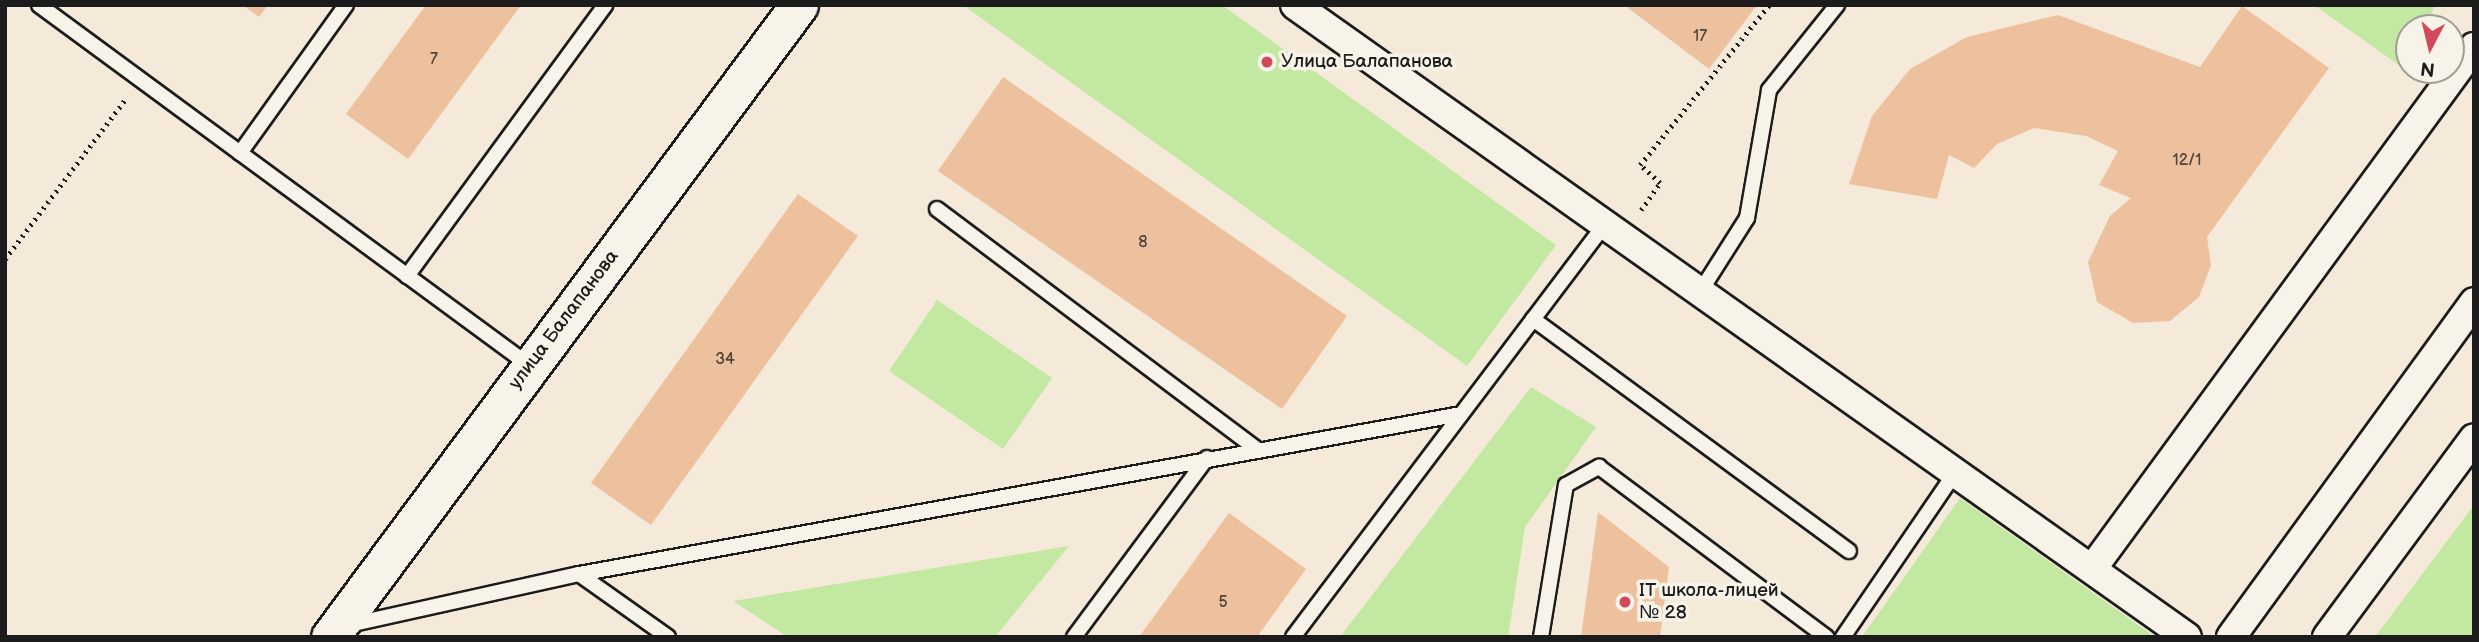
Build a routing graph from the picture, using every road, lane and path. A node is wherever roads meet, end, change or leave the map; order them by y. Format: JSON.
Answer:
{"nodes":[{"id":1,"x":39,"y":5,"type":"edge"},
{"id":2,"x":346,"y":5,"type":"edge"},
{"id":3,"x":605,"y":5,"type":"edge"},
{"id":4,"x":799,"y":5,"type":"edge"},
{"id":5,"x":1295,"y":5,"type":"edge"},
{"id":6,"x":1769,"y":5,"type":"edge"},
{"id":7,"x":1837,"y":5,"type":"edge"},
{"id":8,"x":2474,"y":47,"type":"edge"},
{"id":9,"x":140,"y":80,"type":"junction"},
{"id":10,"x":240,"y":153,"type":"junction"},
{"id":11,"x":937,"y":209,"type":"dead end"},
{"id":12,"x":1613,"y":231,"type":"junction"},
{"id":13,"x":5,"y":259,"type":"edge"},
{"id":14,"x":407,"y":276,"type":"junction"},
{"id":15,"x":1700,"y":292,"type":"junction"},
{"id":16,"x":2474,"y":302,"type":"edge"},
{"id":17,"x":1533,"y":319,"type":"junction"},
{"id":18,"x":530,"y":366,"type":"junction"},
{"id":19,"x":1461,"y":414,"type":"junction"},
{"id":20,"x":2474,"y":438,"type":"edge"},
{"id":21,"x":1257,"y":449,"type":"junction"},
{"id":22,"x":1207,"y":458,"type":"junction"},
{"id":23,"x":1955,"y":473,"type":"junction"},
{"id":24,"x":1849,"y":551,"type":"dead end"},
{"id":25,"x":2092,"y":569,"type":"junction"},
{"id":26,"x":579,"y":573,"type":"junction"},
{"id":27,"x":340,"y":634,"type":"edge"},
{"id":28,"x":668,"y":637,"type":"edge"},
{"id":29,"x":1074,"y":637,"type":"edge"},
{"id":30,"x":1293,"y":637,"type":"edge"},
{"id":31,"x":1541,"y":637,"type":"edge"},
{"id":32,"x":1826,"y":637,"type":"edge"},
{"id":33,"x":1843,"y":637,"type":"edge"},
{"id":34,"x":2187,"y":637,"type":"edge"},
{"id":35,"x":2231,"y":637,"type":"edge"},
{"id":36,"x":2328,"y":637,"type":"edge"}],
"edges":[{"from":1,"to":9,"type":"lane"},
{"from":2,"to":10,"type":"lane"},
{"from":3,"to":14,"type":"lane"},
{"from":4,"to":18,"type":"street","name":"улица Балапанова"},
{"from":5,"to":12,"type":"street"},
{"from":6,"to":12,"type":"path"},
{"from":7,"to":15,"type":"lane"},
{"from":8,"to":25,"type":"street"},
{"from":9,"to":10,"type":"lane"},
{"from":9,"to":13,"type":"path"},
{"from":10,"to":14,"type":"lane"},
{"from":11,"to":21,"type":"lane"},
{"from":12,"to":15,"type":"street"},
{"from":12,"to":17,"type":"lane"},
{"from":14,"to":18,"type":"lane"},
{"from":15,"to":23,"type":"street"},
{"from":16,"to":35,"type":"street"},
{"from":17,"to":19,"type":"lane"},
{"from":17,"to":24,"type":"lane"},
{"from":18,"to":27,"type":"street","name":"улица Балапанова"},
{"from":19,"to":21,"type":"lane"},
{"from":19,"to":30,"type":"lane"},
{"from":20,"to":36,"type":"street"},
{"from":21,"to":22,"type":"lane"},
{"from":22,"to":26,"type":"lane"},
{"from":22,"to":29,"type":"lane"},
{"from":23,"to":25,"type":"street"},
{"from":23,"to":33,"type":"lane"},
{"from":25,"to":34,"type":"street"},
{"from":26,"to":27,"type":"lane"},
{"from":26,"to":28,"type":"lane"},
{"from":31,"to":32,"type":"lane"}]}
